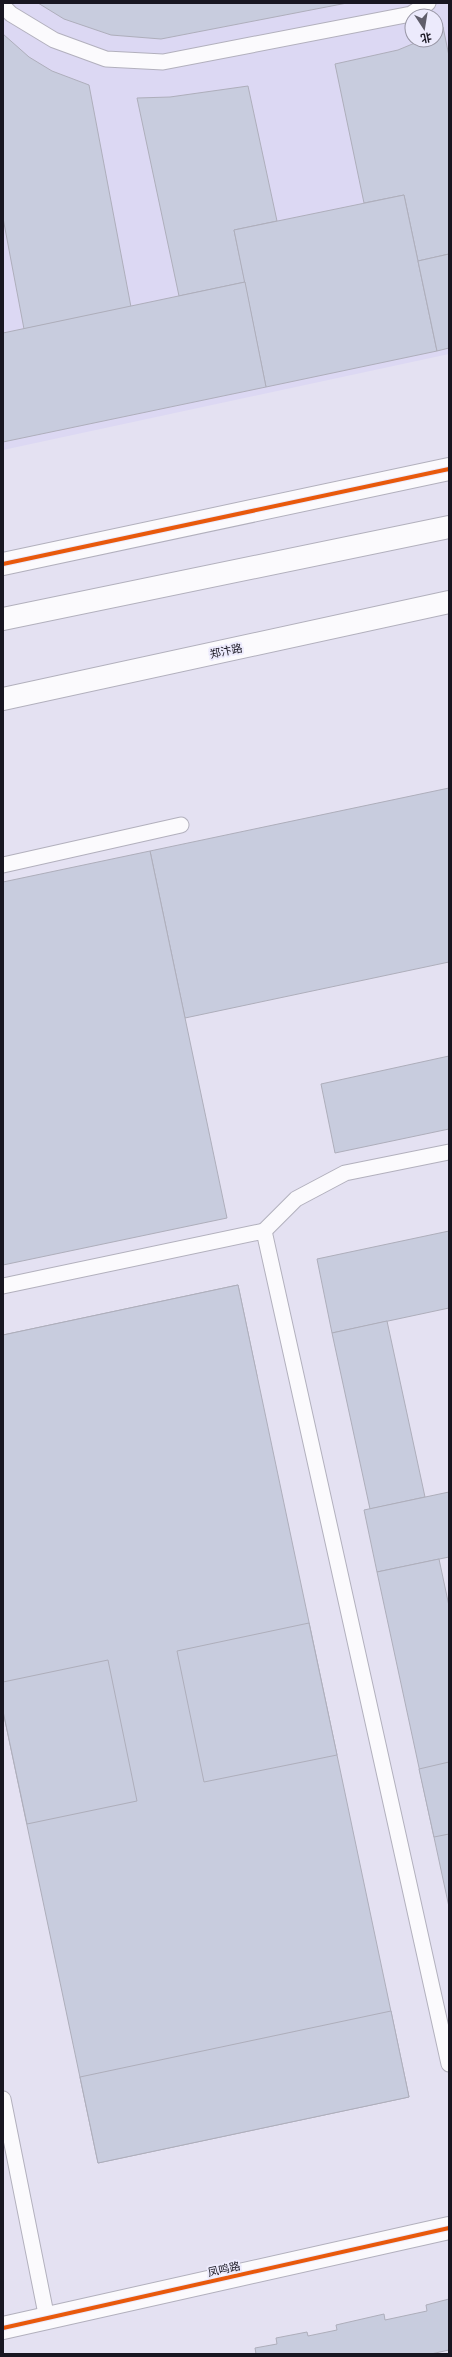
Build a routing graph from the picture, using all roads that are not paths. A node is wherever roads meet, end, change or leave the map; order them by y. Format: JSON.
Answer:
{"nodes":[{"id":1,"x":428,"y":3,"type":"edge"},
{"id":2,"x":3,"y":6,"type":"edge"},
{"id":3,"x":449,"y":469,"type":"edge"},
{"id":4,"x":449,"y":527,"type":"edge"},
{"id":5,"x":3,"y":564,"type":"edge"},
{"id":6,"x":449,"y":602,"type":"edge"},
{"id":7,"x":3,"y":619,"type":"edge"},
{"id":8,"x":3,"y":699,"type":"edge"},
{"id":9,"x":181,"y":825,"type":"dead end"},
{"id":10,"x":3,"y":865,"type":"edge"},
{"id":11,"x":449,"y":1152,"type":"edge"},
{"id":12,"x":264,"y":1231,"type":"junction"},
{"id":13,"x":3,"y":1286,"type":"edge"},
{"id":14,"x":449,"y":2064,"type":"edge"},
{"id":15,"x":3,"y":2100,"type":"edge"},
{"id":16,"x":449,"y":2228,"type":"edge"},
{"id":17,"x":48,"y":2318,"type":"junction"},
{"id":18,"x":3,"y":2328,"type":"edge"}],
"edges":[{"from":1,"to":2,"type":"lane"},
{"from":3,"to":5,"type":"street"},
{"from":4,"to":7,"type":"street"},
{"from":6,"to":8,"type":"street","name":"郑汴路"},
{"from":9,"to":10,"type":"lane"},
{"from":11,"to":12,"type":"lane"},
{"from":12,"to":13,"type":"lane"},
{"from":12,"to":14,"type":"lane"},
{"from":15,"to":17,"type":"lane"},
{"from":16,"to":17,"type":"street","name":"凤鸣路"},
{"from":17,"to":18,"type":"street","name":"凤鸣路"}]}
